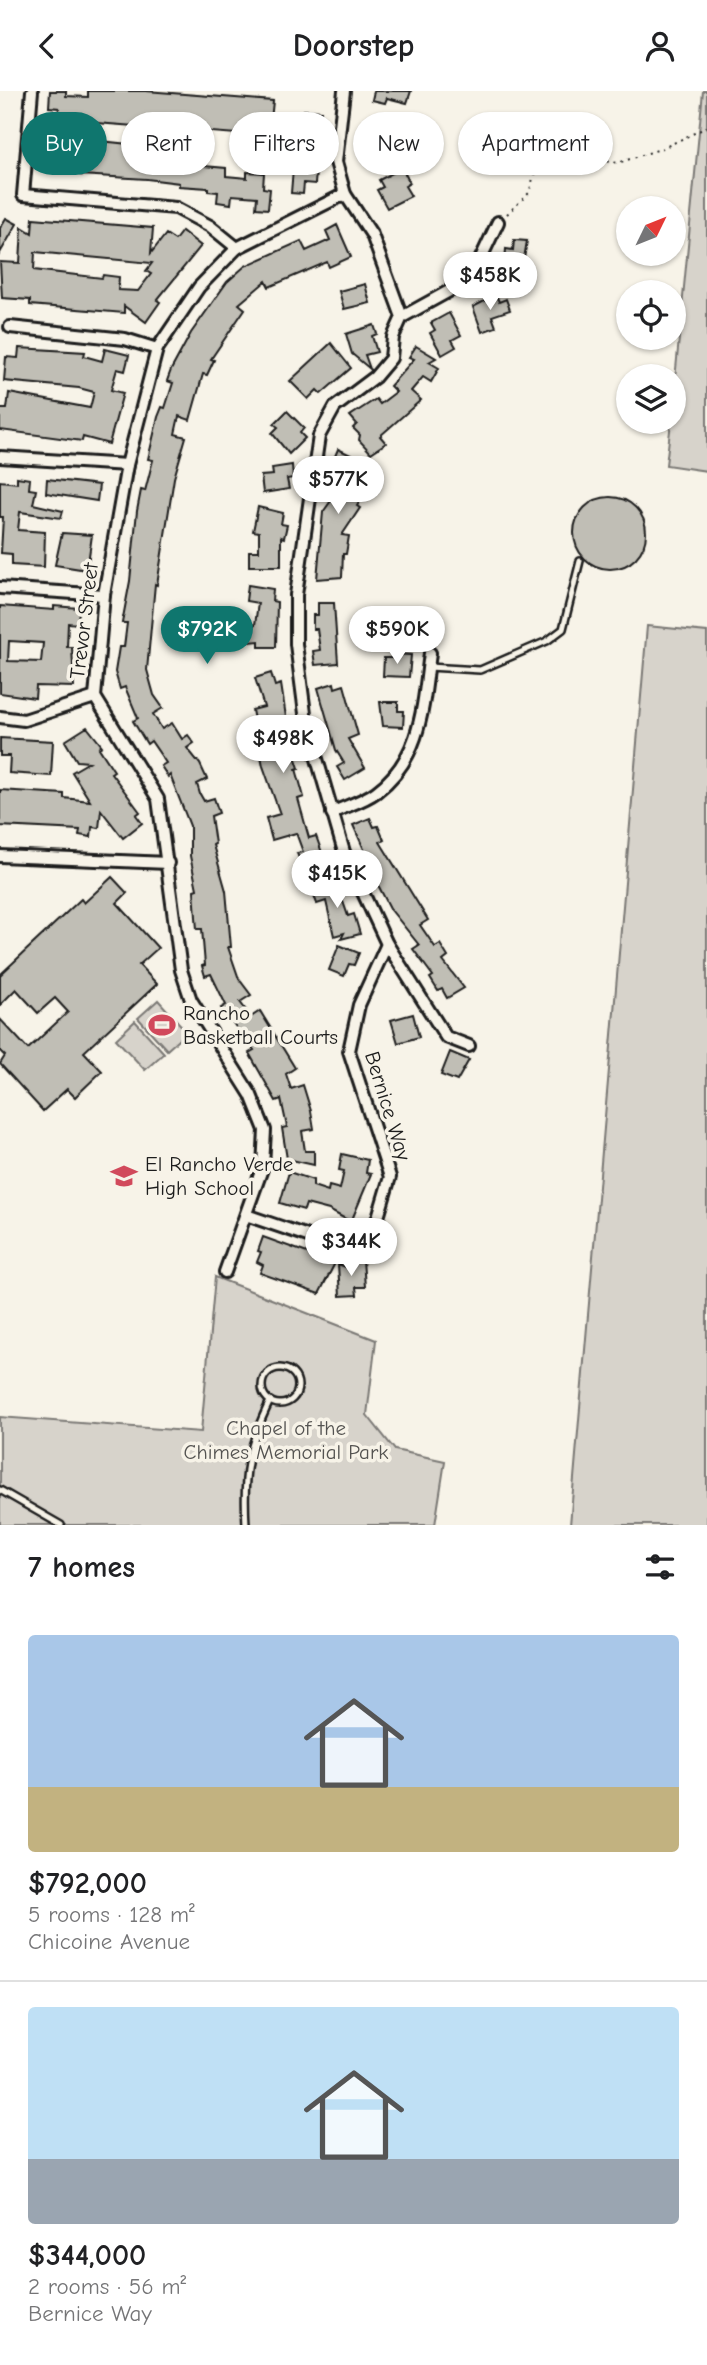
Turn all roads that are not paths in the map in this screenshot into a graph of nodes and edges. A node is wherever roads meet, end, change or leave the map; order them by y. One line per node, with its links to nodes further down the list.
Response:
1 (32, 91): 5 (street)
2 (344, 91): 3 (street)
3 (345, 194): 5 (street, Trevor Street); 6 (street)
4 (498, 222): 6 (street)
5 (237, 248): 8 (street, Trevor Street)
6 (402, 317): 18 (street)
7 (10, 327): 8 (street)
8 (157, 349): 10 (street, Trevor Street)
9 (0, 457): 10 (street)
10 (127, 465): 13 (street, Trevor Street)
11 (580, 561): 15 (lane)
12 (0, 588): 13 (street)
13 (103, 595): 16 (street, Trevor Street)
14 (430, 653): 15 (street)
15 (428, 667): 18 (street)
16 (95, 697): 17 (street); 20 (street, Trevor Street)
17 (0, 717)
18 (332, 813): 21 (street)
19 (0, 856): 20 (street)
20 (168, 863): 23 (street, Trevor Street)
21 (387, 944): 22 (street); 23 (street, Bernice Way)
22 (469, 1046)
23 (246, 1215): 24 (street, Trevor Street)
24 (225, 1272)
25 (270, 1401): 25 (lane); 28 (lane)
26 (0, 1490): 27 (lane)
27 (61, 1525)
28 (246, 1525)

